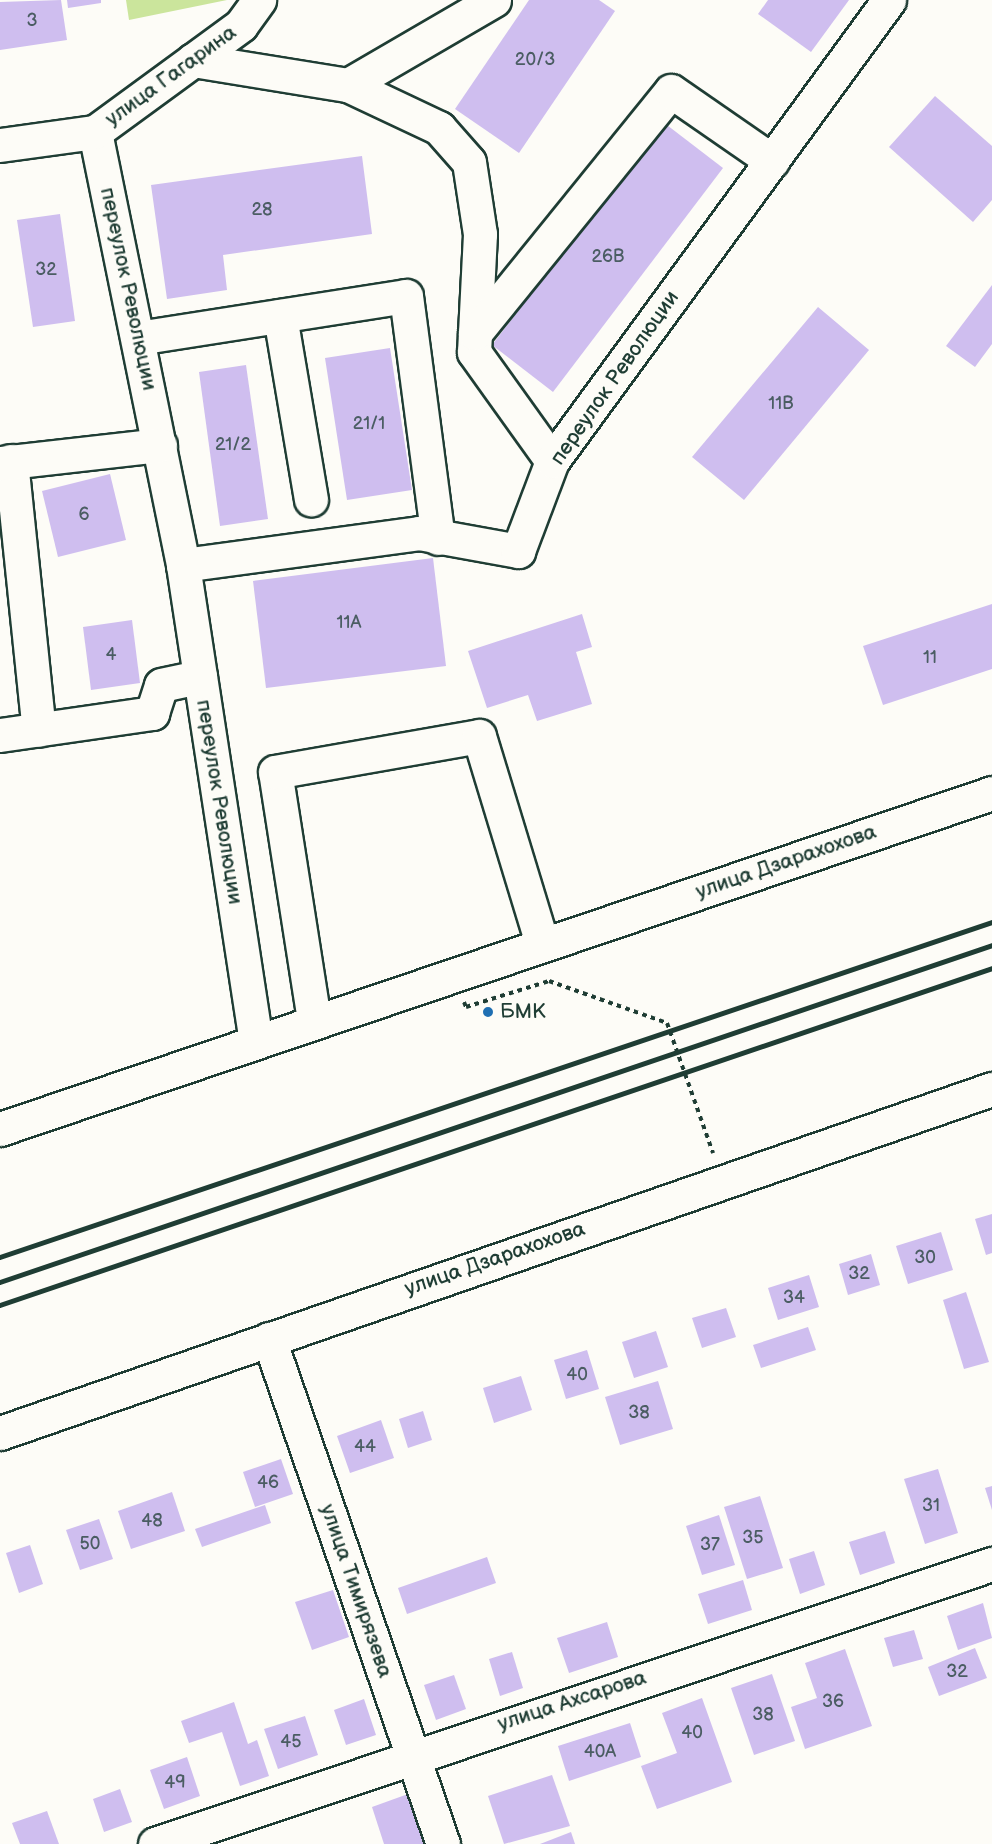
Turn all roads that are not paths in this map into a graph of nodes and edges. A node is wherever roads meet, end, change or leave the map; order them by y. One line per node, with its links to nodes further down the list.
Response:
1 (259, 0): 4 (street, улица Гагарина)
2 (494, 0): 5 (street)
3 (889, 0): 8 (street, переулок Революции)
4 (193, 60): 5 (street); 6 (street, улица Гагарина)
5 (348, 85): 10 (street)
6 (95, 132): 7 (street, улица Гагарина); 11 (street, переулок Революции)
7 (0, 145)
8 (772, 161): 10 (street); 13 (street, переулок Революции)
9 (280, 316): 11 (street); 15 (street); 16 (street)
10 (475, 333): 13 (street)
11 (138, 338): 12 (street, переулок Революции)
12 (160, 445): 14 (street); 17 (street, переулок Революции)
13 (552, 461): 16 (street, переулок Революции)
14 (5, 462): 19 (street)
15 (311, 499)
16 (438, 538): 17 (street, переулок Революции)
17 (183, 565): 18 (street, переулок Революции)
18 (200, 677): 19 (street); 24 (street, переулок Революции)
19 (39, 730): 20 (street)
20 (0, 735)
21 (992, 793): 22 (street, улица Дзарахохова)
22 (542, 944): 23 (street, улица Дзарахохова); 23 (street)
23 (314, 1020): 24 (street, улица Дзарахохова)
24 (256, 1040): 26 (street, улица Дзарахохова)
25 (992, 1089): 27 (street, улица Дзарахохова)
26 (0, 1129)
27 (269, 1339): 28 (street, улица Дзарахохова); 30 (street, улица Тимирязева)
28 (0, 1433)
29 (992, 1564): 30 (street, улица Ахсарова)
30 (412, 1754): 31 (street, улица Ахсарова); 32 (street, улица Тимирязева)
31 (155, 1844)
32 (442, 1844)

